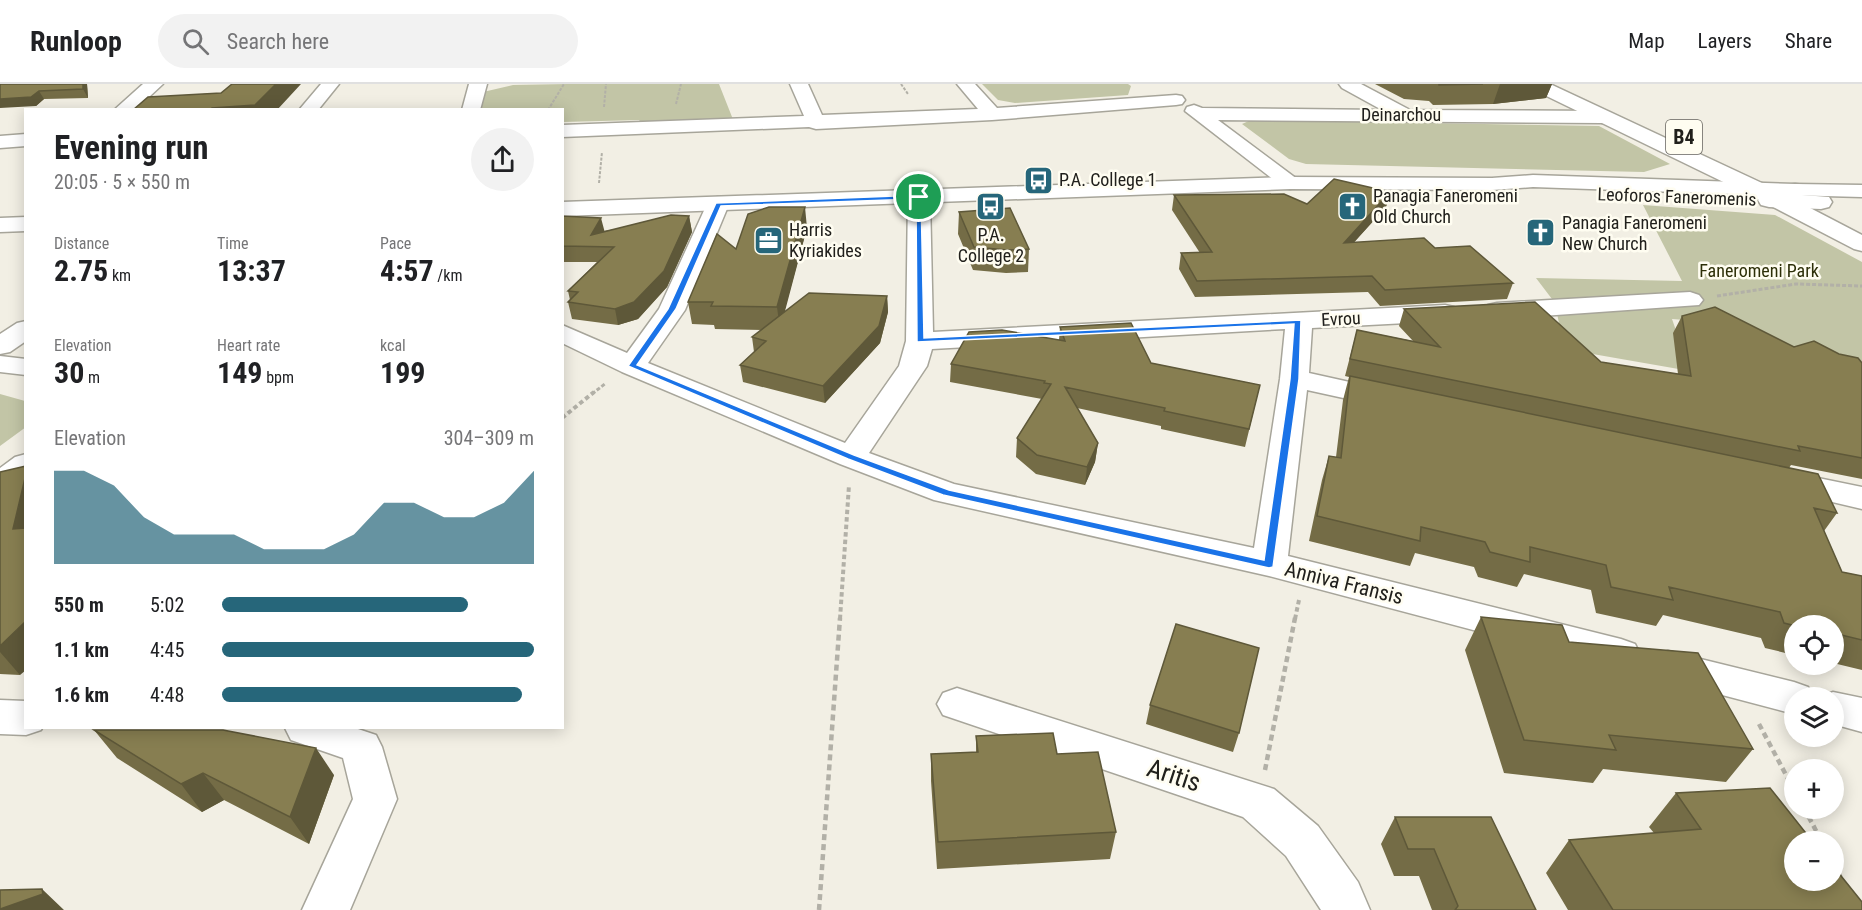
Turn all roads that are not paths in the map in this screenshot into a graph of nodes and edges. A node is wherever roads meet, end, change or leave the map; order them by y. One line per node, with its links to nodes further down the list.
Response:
1 (154, 84): 11 (street)
2 (330, 84): 12 (street)
3 (478, 84): 13 (street)
4 (799, 84): 18 (street)
5 (966, 84): 14 (street)
6 (1152, 84): 10 (street)
7 (1348, 84): 16 (street)
8 (1536, 84): 17 (street, B4)
9 (1572, 84): 26 (street, B4)
10 (1176, 100): 14 (street); 15 (street)
11 (125, 108)
12 (310, 108)
13 (472, 108)
14 (992, 114): 18 (street)
15 (1199, 114): 16 (street, Deinarchou); 22 (street)
16 (1406, 115): 17 (street, Deinarchou)
17 (1603, 117): 24 (street, B4)
18 (816, 123): 19 (street)
19 (564, 131)
20 (24, 140): 21 (street)
21 (0, 142)
22 (1290, 183): 23 (street, Leoforos Faneromenis); 27 (street, Leoforos Faneromenis)
23 (1492, 184): 24 (street, Leoforos Faneromenis); 26 (street, Leoforos Faneromenis)
24 (1756, 189): 26 (street, B4)
25 (1862, 191): 26 (street, Leoforos Faneromenis)
26 (1788, 195): 28 (street, Leoforos Faneromenis); 35 (street, B4)
27 (919, 197): 29 (street, Leoforos Faneromenis); 40 (street)
28 (1821, 202): 30 (street, Leoforos Faneromenis); 32 (street)
29 (718, 204): 31 (street, Leoforos Faneromenis); 43 (street)
30 (1862, 204)
31 (564, 209)
32 (1862, 222)
33 (24, 224): 34 (street)
34 (0, 225)
35 (1862, 244)
36 (1690, 300): 37 (street, Evrou)
37 (1299, 321): 40 (street, Evrou); 45 (street)
38 (24, 331): 41 (street)
39 (564, 334): 43 (street, Anniva Fransis)
40 (920, 340): 47 (street)
41 (0, 346)
42 (0, 364): 44 (street)
43 (632, 366): 47 (street, Anniva Fransis)
44 (24, 367)
45 (1294, 379): 46 (street); 52 (street)
46 (1422, 406)
47 (851, 457): 52 (street, Anniva Fransis)
48 (24, 465): 50 (street)
49 (1758, 476): 51 (street)
50 (0, 483)
51 (1862, 498)
52 (1269, 564): 53 (street, Anniva Fransis)
53 (1784, 695)
54 (957, 704): 61 (street, Aritis)
55 (1844, 711): 56 (street)
56 (1862, 715)
57 (0, 717): 58 (street)
58 (24, 718)
59 (309, 729): 60 (street)
60 (326, 910)
61 (1346, 910)

